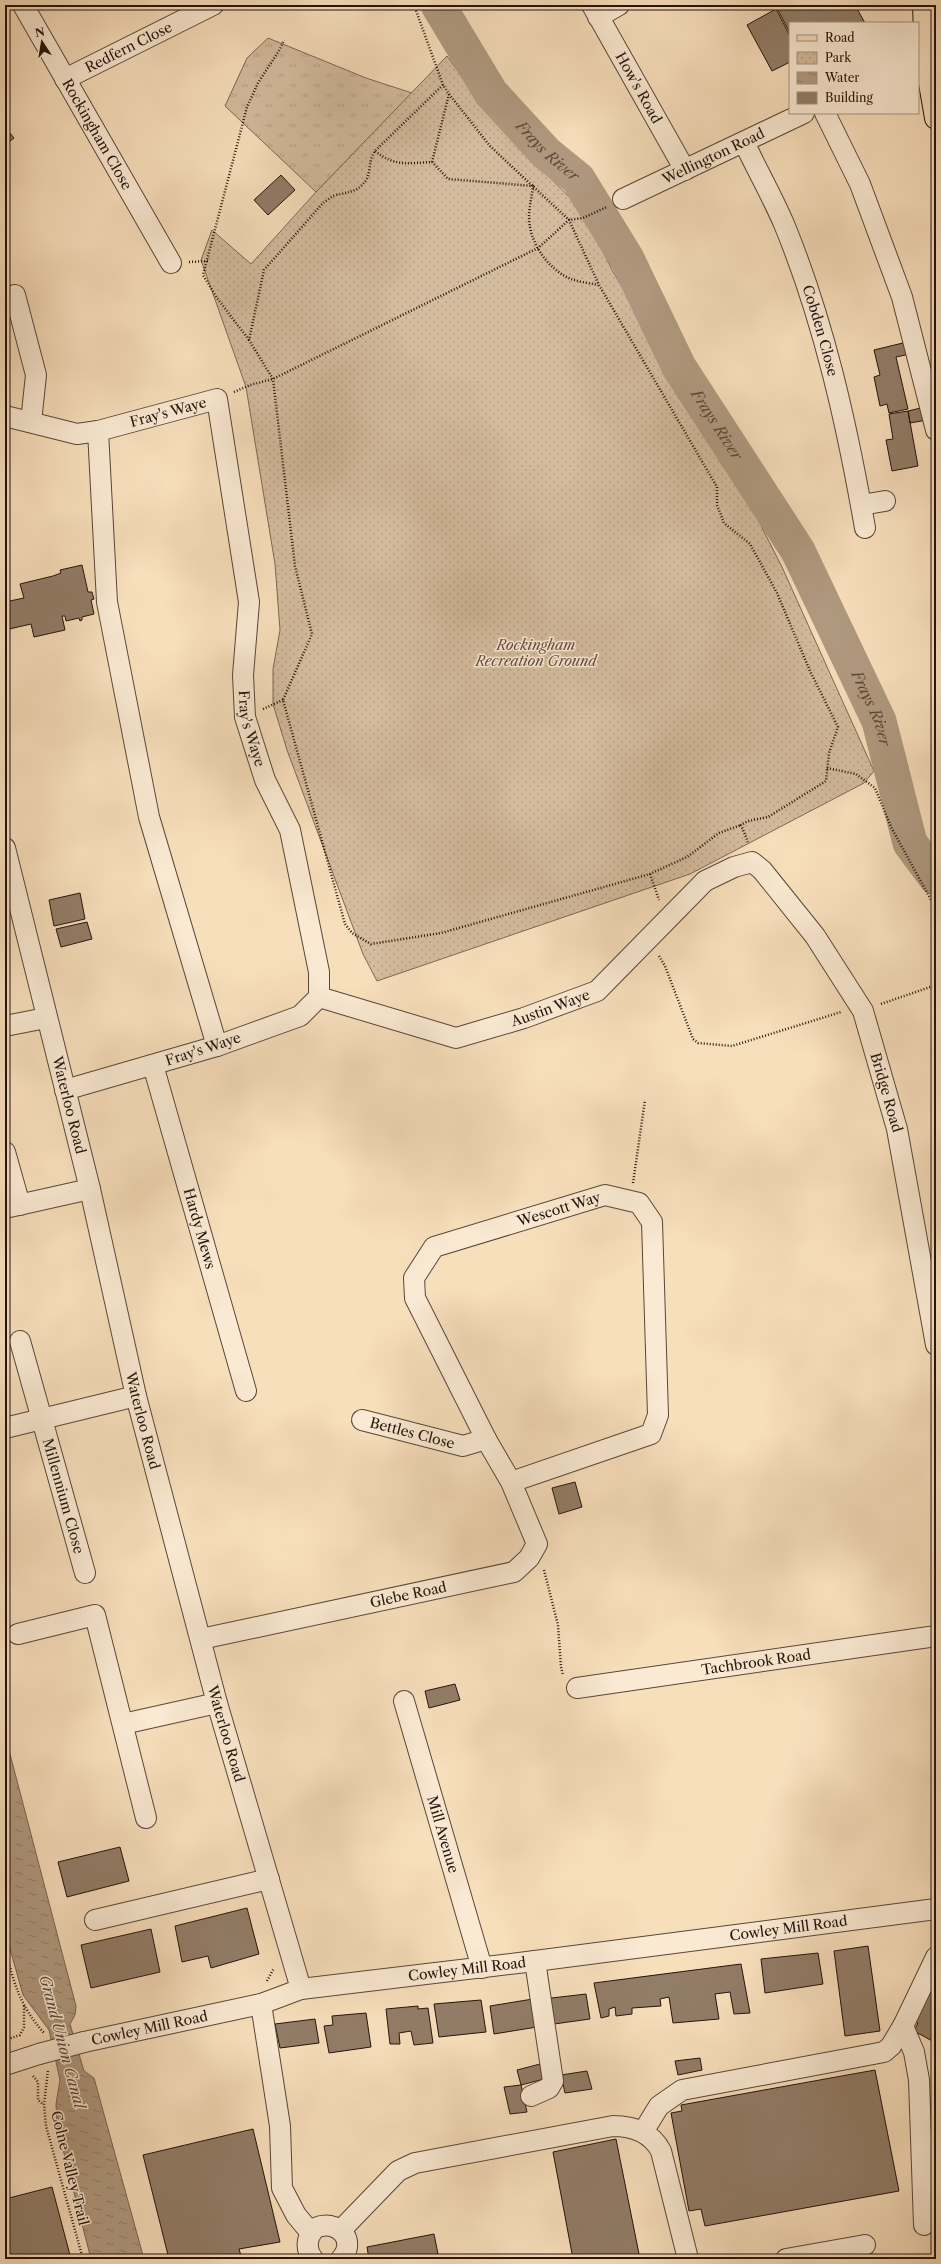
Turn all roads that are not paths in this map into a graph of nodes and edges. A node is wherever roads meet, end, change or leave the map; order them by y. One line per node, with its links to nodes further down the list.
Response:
1 (23, 5): 7 (street, Rockingham Close)
2 (213, 5): 7 (street, Redfern Close)
3 (619, 5): 5 (street)
4 (924, 5): 6 (main road)
5 (595, 11): 13 (street, How's Road)
6 (922, 61): 8 (main road)
7 (65, 79): 15 (street, Rockingham Close)
8 (933, 87): 11 (main road)
9 (802, 114): 12 (street, Wellington Road)
10 (825, 114): 19 (street)
11 (936, 118)
12 (744, 142): 13 (street, Wellington Road); 22 (street, Cobden Close)
13 (685, 170): 14 (street, Wellington Road)
14 (618, 201)
15 (171, 263)
16 (15, 295): 18 (street)
17 (5, 416): 18 (street, Fray's Waye)
18 (31, 422): 20 (street, Fray's Waye)
19 (936, 430)
20 (98, 431): 26 (street, Fray's Waye); 29 (street)
21 (885, 501): 22 (street)
22 (861, 505): 23 (street, Cobden Close)
23 (865, 528)
24 (5, 848): 27 (street, Waterloo Road)
25 (762, 870): 26 (street, Austin Waye); 36 (street, Bridge Road)
26 (319, 997): 29 (street, Fray's Waye)
27 (46, 1018): 28 (street); 31 (street, Waterloo Road)
28 (5, 1026)
29 (217, 1046): 30 (street, Fray's Waye)
30 (153, 1065): 31 (street, Fray's Waye); 37 (street, Hardy Mews)
31 (65, 1090): 33 (street, Waterloo Road)
32 (5, 1152): 34 (street)
33 (90, 1189): 34 (street); 38 (street, Waterloo Road)
34 (12, 1206)
35 (20, 1341): 39 (street, Millennium Close)
36 (936, 1346)
37 (246, 1391)
38 (136, 1396): 39 (street, Millennium Close); 47 (street, Waterloo Road)
39 (42, 1420): 41 (street, Millennium Close); 44 (street, Millennium Close)
40 (362, 1420): 42 (street, Bettles Close)
41 (5, 1428)
42 (486, 1439): 43 (street, Wescott Way); 43 (street, Wescott Way)
43 (511, 1482): 47 (street, Glebe Road)
44 (85, 1573)
45 (18, 1634): 51 (street)
46 (936, 1636): 48 (street, Tachbrook Road)
47 (201, 1639): 50 (street, Waterloo Road)
48 (577, 1688)
49 (404, 1701): 58 (street, Mill Avenue)
50 (217, 1702): 51 (street); 53 (street, Waterloo Road)
51 (122, 1724): 52 (street)
52 (146, 1818)
53 (269, 1879): 55 (street); 59 (street, Waterloo Road)
54 (936, 1910): 57 (street, Cowley Mill Road)
55 (95, 1920)
56 (936, 1957): 61 (street)
57 (535, 1961): 58 (street, Cowley Mill Road); 63 (street)
58 (482, 1968): 59 (street, Cowley Mill Road)
59 (301, 1989): 60 (street, Cowley Mill Road)
60 (261, 2004): 62 (street, Cowley Mill Road, bridge); 67 (street)
61 (903, 2026): 64 (street); 65 (street)
62 (5, 2065)
63 (531, 2096)
64 (643, 2132): 66 (street); 71 (street)
65 (924, 2225)
66 (341, 2230): 67 (street); 70 (street)
67 (311, 2233): 69 (street)
68 (865, 2245): 72 (street)
69 (306, 2257)
70 (341, 2259)
71 (688, 2259)
72 (786, 2259)

